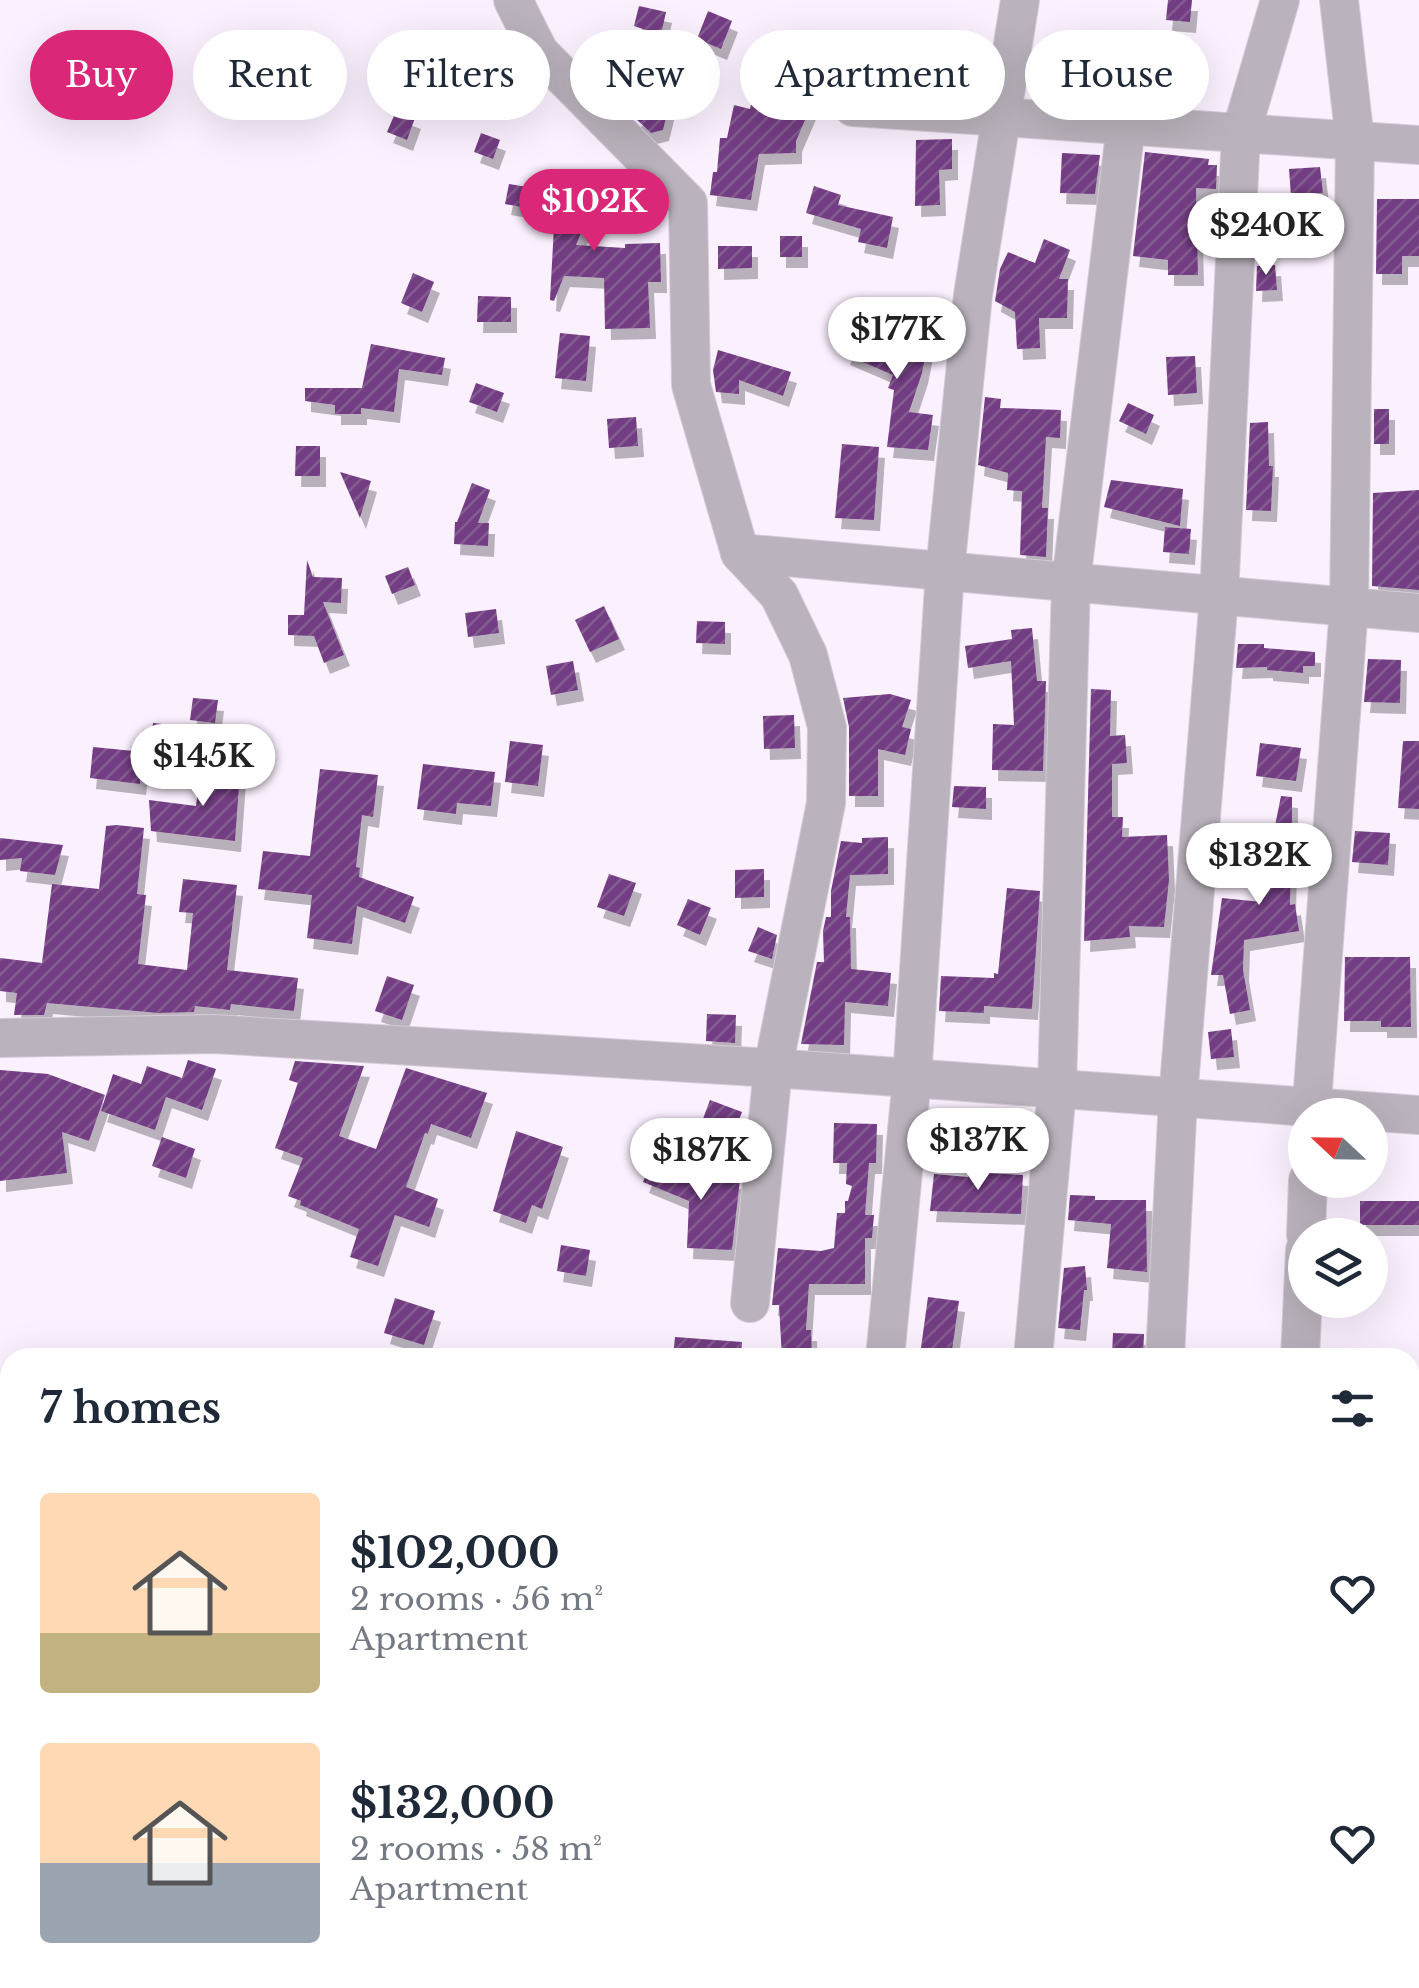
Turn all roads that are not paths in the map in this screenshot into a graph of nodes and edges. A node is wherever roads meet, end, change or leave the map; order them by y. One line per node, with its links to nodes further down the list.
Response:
1 (513, 0): 12 (street)
2 (1020, 0): 5 (street)
3 (1280, 0): 9 (street)
4 (1339, 0): 10 (street)
5 (1005, 97)
6 (1005, 116): 8 (street)
7 (1001, 120): 13 (street)
8 (1126, 125): 9 (street); 14 (street)
9 (1241, 133): 10 (street); 15 (street)
10 (1355, 141): 11 (street); 16 (street)
11 (1419, 145)
12 (740, 553): 13 (street); 19 (street)
13 (945, 571): 14 (street); 20 (street)
14 (1071, 582): 15 (street); 21 (street)
15 (1219, 596): 16 (street); 22 (street)
16 (1349, 607): 17 (street); 23 (street)
17 (1419, 613)
18 (0, 1038): 19 (street)
19 (773, 1068): 20 (street); 27 (street)
20 (912, 1078): 21 (street); 29 (street)
21 (1058, 1089): 22 (street); 30 (street)
22 (1178, 1098): 24 (street); 31 (street)
23 (1313, 1098)
24 (1288, 1109)
25 (1388, 1114): 26 (street)
26 (1419, 1115)
27 (750, 1304)
28 (1302, 1318): 32 (street)
29 (886, 1348)
30 (1035, 1348)
31 (1165, 1348)
32 (1300, 1348)

